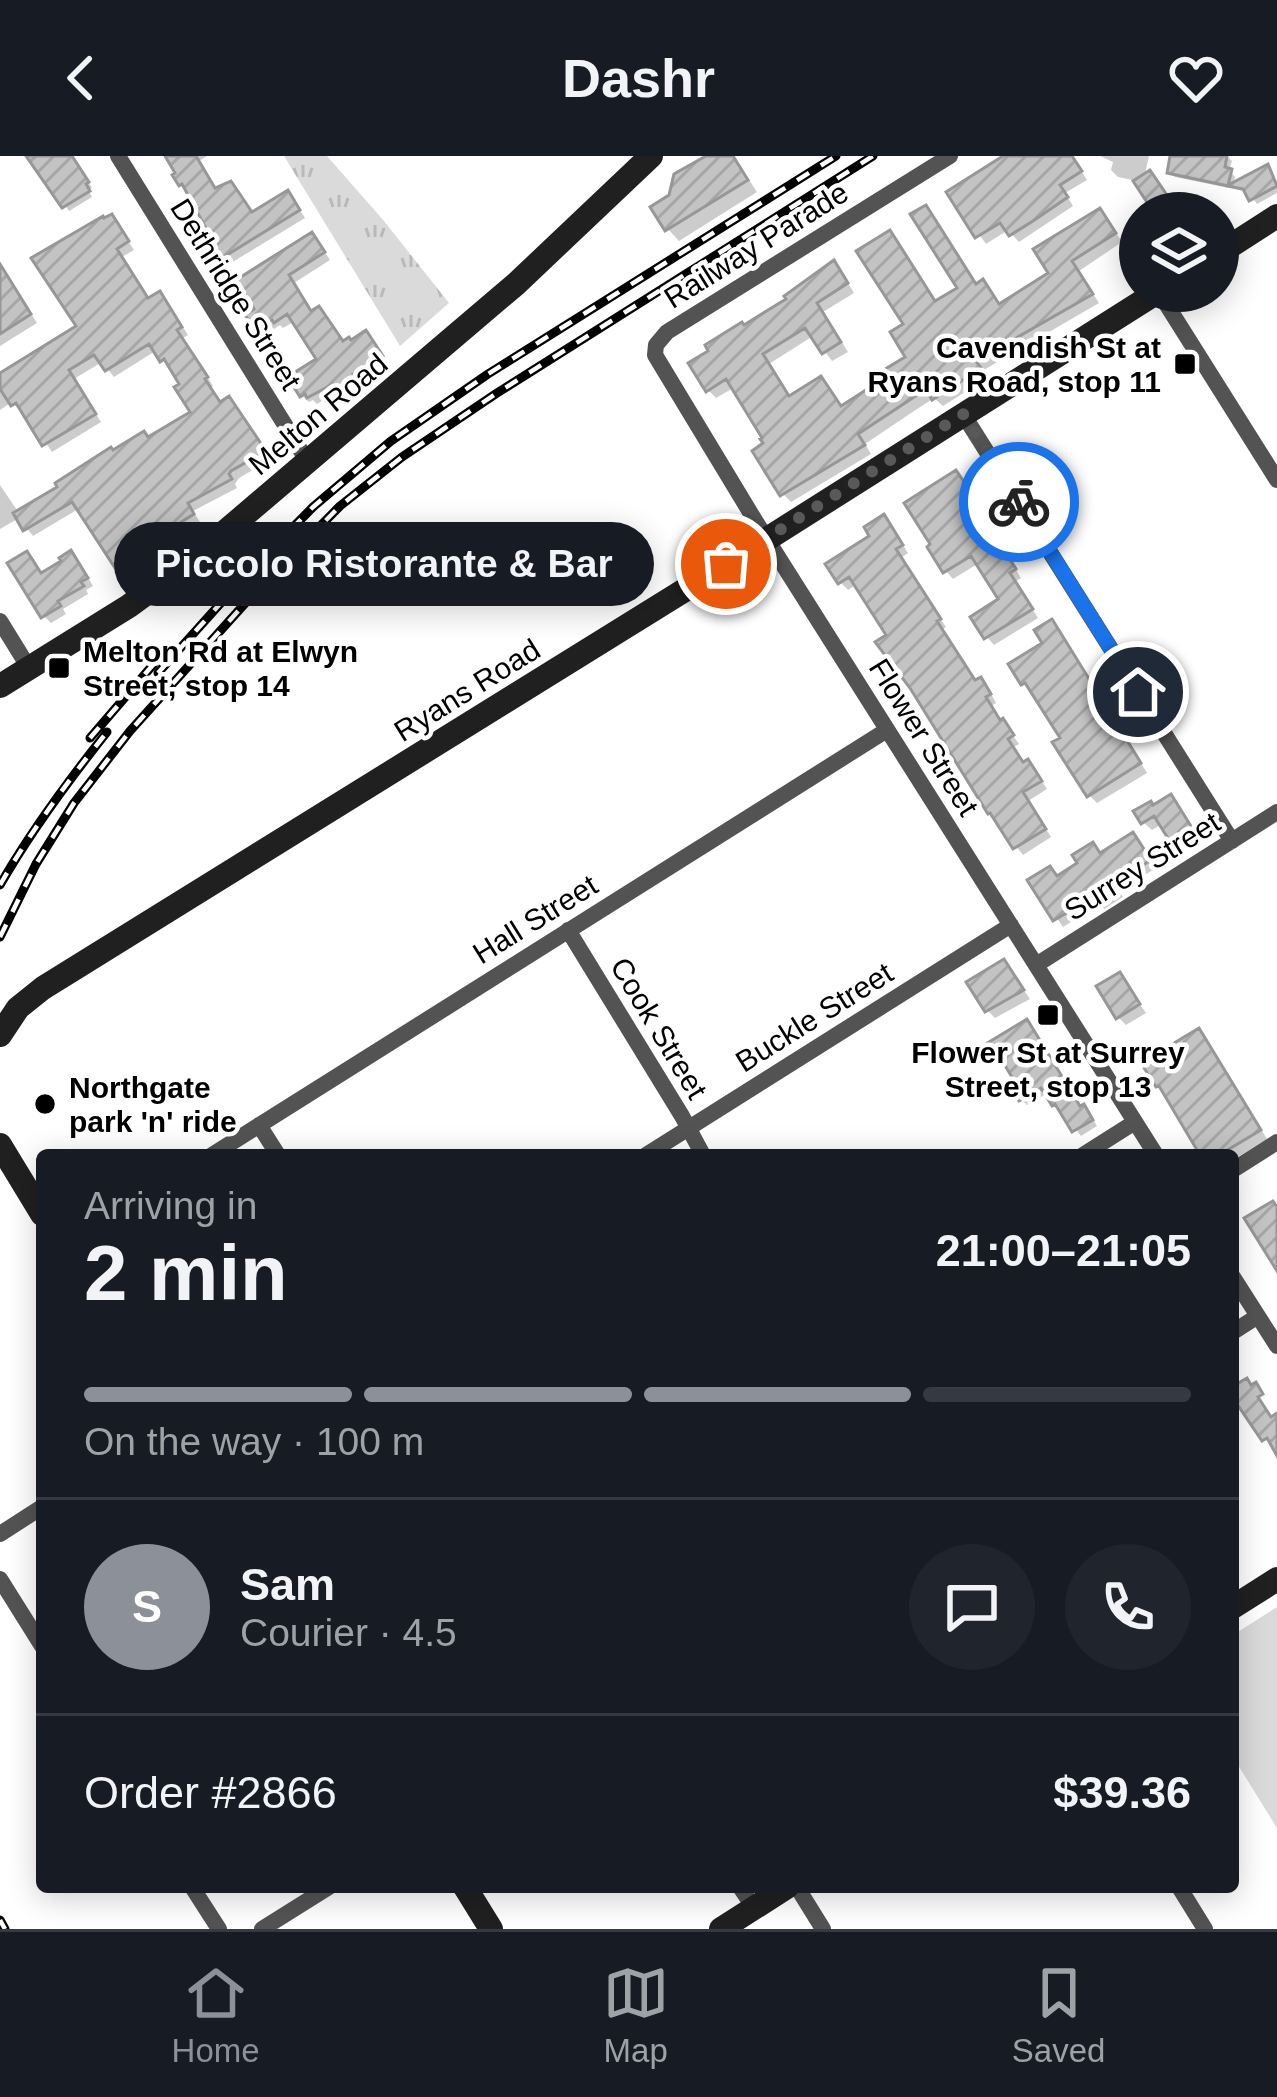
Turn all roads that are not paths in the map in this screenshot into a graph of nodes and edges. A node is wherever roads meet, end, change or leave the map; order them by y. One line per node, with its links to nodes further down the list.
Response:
1 (118, 156): 10 (street, Dethridge Street)
2 (651, 156): 10 (street, Melton Road)
3 (950, 156): 8 (street, Railway Parade)
4 (1277, 216): 5 (street)
5 (1239, 240)
6 (1126, 312): 9 (street, Ryans Road)
7 (1172, 312): 11 (street)
8 (656, 345): 12 (street, Flower Street)
9 (963, 414): 12 (street, Ryans Road); 18 (street)
10 (308, 462): 14 (street, Melton Road)
11 (1277, 480)
12 (767, 538): 16 (street, Flower Street); 22 (street, Ryans Road)
13 (0, 621): 14 (street)
14 (29, 668): 15 (street, Melton Road)
15 (0, 686)
16 (887, 730): 19 (street, Flower Street); 20 (street, Hall Street)
17 (1277, 812): 18 (street, Surrey Street)
18 (1232, 841): 21 (street, Surrey Street)
19 (1011, 925): 21 (street, Flower Street); 25 (street, Buckle Street)
20 (568, 930): 24 (street, Hall Street); 25 (street, Cook Street)
21 (1036, 965): 23 (street, Flower Street)
22 (0, 1035)
23 (1136, 1122): 32 (street); 33 (street, Flower Street)
24 (259, 1125): 28 (street, Hall Street); 29 (street)
25 (688, 1128): 30 (street, Buckle Street); 31 (street, Cook Street)
26 (1277, 1142): 34 (street)
27 (0, 1145): 35 (street)
28 (221, 1149)
29 (274, 1149)
30 (655, 1149)
31 (700, 1149)
32 (1093, 1149)
33 (1152, 1149)
34 (1239, 1166)
35 (36, 1204)
36 (1239, 1286): 37 (street)
37 (1258, 1316): 38 (street); 39 (street)
38 (1239, 1328)
39 (1277, 1346)
40 (36, 1511): 41 (street)
41 (0, 1534)
42 (0, 1579): 45 (street)
43 (1277, 1580): 44 (street)
44 (1239, 1603)
45 (36, 1636)
46 (196, 1893): 52 (street)
47 (319, 1893): 53 (street)
48 (469, 1893): 54 (street)
49 (800, 1893): 56 (street)
50 (1183, 1893): 57 (street)
51 (747, 1898): 55 (street)
52 (219, 1929)
53 (262, 1929)
54 (491, 1929)
55 (721, 1929)
56 (824, 1929)
57 (1205, 1929)

